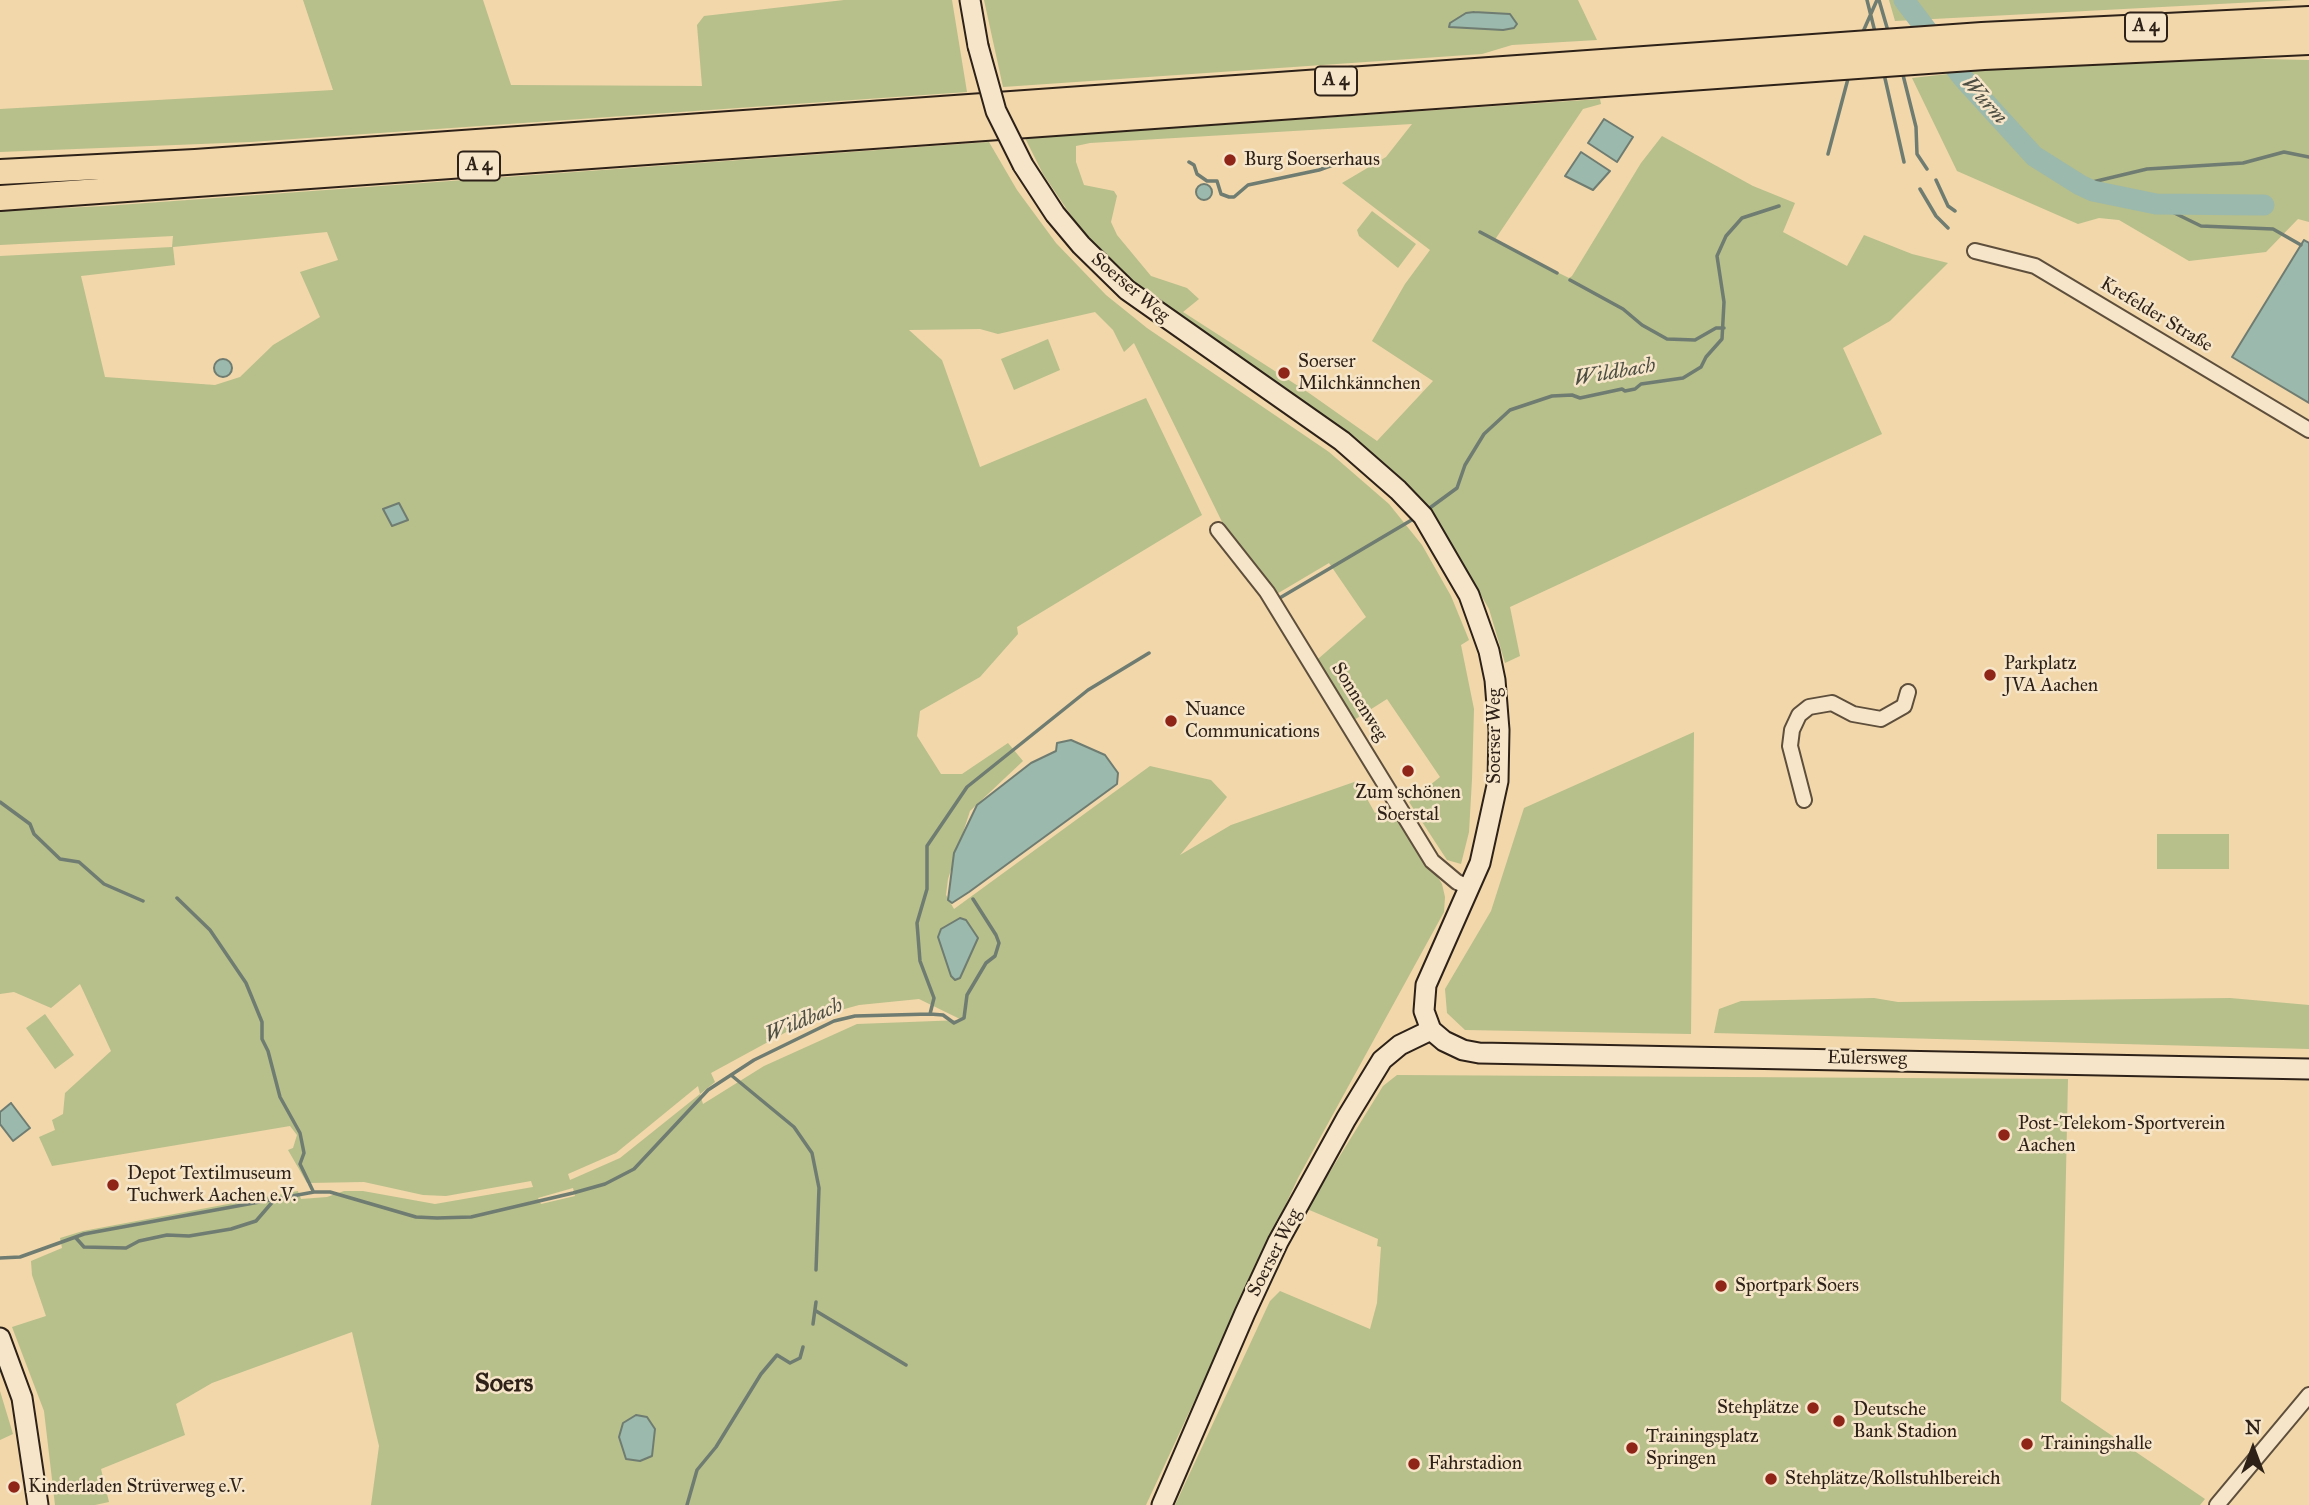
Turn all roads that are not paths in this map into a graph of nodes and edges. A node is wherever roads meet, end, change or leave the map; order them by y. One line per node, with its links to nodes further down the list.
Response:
1 (970, 0): 13 (main road, Soerser Weg, bridge)
2 (2309, 19): 4 (highway, A 4)
3 (2309, 42): 4 (highway, A 4)
4 (1983, 46): 5 (highway, A 4)
5 (1602, 73): 6 (highway, A 4); 7 (highway, A 4)
6 (0, 172)
7 (0, 198)
8 (1975, 251): 9 (street, Krefelder Straße)
9 (2309, 430)
10 (1217, 530): 13 (street, Sonnenweg)
11 (1908, 692): 12 (street)
12 (1804, 800)
13 (1471, 888): 14 (main road, Soerser Weg)
14 (1431, 1030): 15 (main road, Eulersweg); 19 (main road, Soerser Weg)
15 (2309, 1069)
16 (0, 1338): 18 (main road)
17 (2309, 1395): 20 (street)
18 (38, 1505)
19 (1162, 1505)
20 (2217, 1505)

